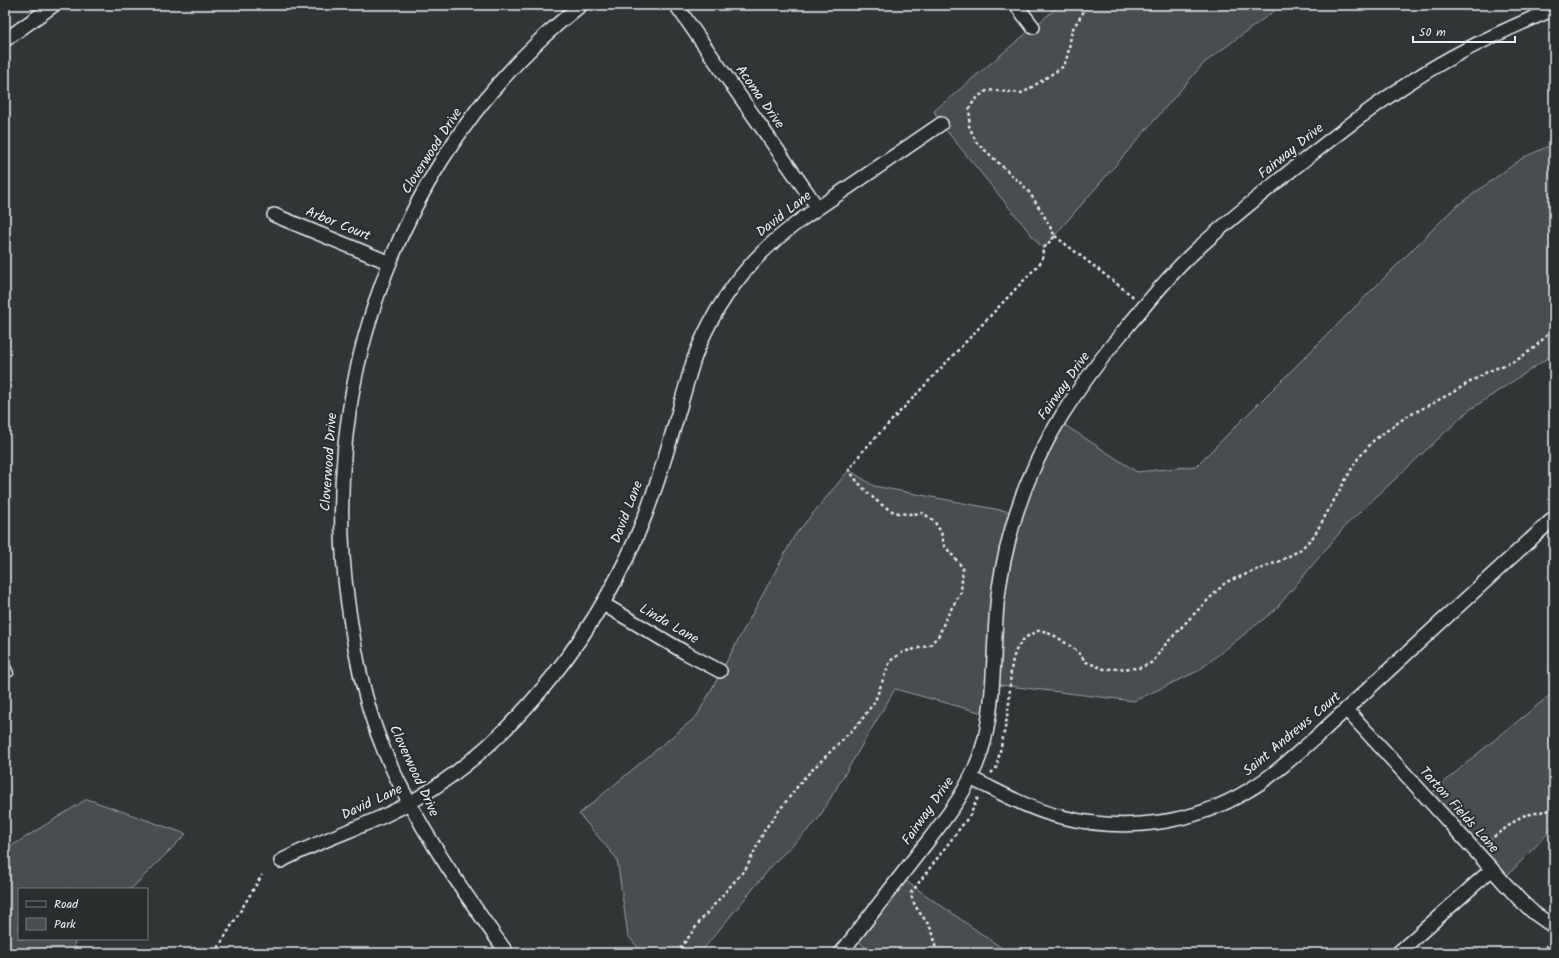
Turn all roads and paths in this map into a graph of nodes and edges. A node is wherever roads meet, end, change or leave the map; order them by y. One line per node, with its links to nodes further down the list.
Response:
1 (54, 5): 8 (street)
2 (581, 5): 13 (street, Cloverwood Drive)
3 (676, 5): 10 (street, Acoma Drive)
4 (1016, 5): 7 (street)
5 (1088, 5): 12 (path)
6 (1554, 9): 14 (street, Fairway Drive)
7 (1033, 27)
8 (5, 40)
9 (941, 124): 10 (street, David Lane)
10 (818, 208): 17 (street, David Lane)
11 (274, 215): 13 (street, Arbor Court)
12 (1055, 236): 14 (path); 35 (path)
13 (390, 263): 25 (street, Cloverwood Drive)
14 (1145, 306): 23 (street, Fairway Drive)
15 (1554, 328): 22 (path)
16 (1554, 518): 21 (street, Saint Andrews Court)
17 (603, 604): 19 (street, Linda Lane); 25 (street, David Lane)
18 (5, 663): 20 (lane)
19 (720, 671)
20 (10, 673)
21 (1346, 709): 23 (street, Saint Andrews Court); 27 (street, Tarton Fields Lane)
22 (991, 773)
23 (970, 778): 36 (street, Fairway Drive)
24 (979, 796): 37 (path)
25 (409, 803): 28 (street, David Lane); 34 (street, Cloverwood Drive)
26 (1554, 809): 27 (path)
27 (1475, 852): 29 (street, Tarton Fields Lane)
28 (282, 861)
29 (1491, 870): 31 (street, Tarton Fields Lane); 38 (street)
30 (262, 875): 33 (path)
31 (1554, 927)
32 (1554, 933): 39 (path)
33 (214, 953)
34 (507, 953)
35 (677, 953)
36 (841, 953)
37 (936, 953)
38 (1398, 953)
39 (1542, 953)

